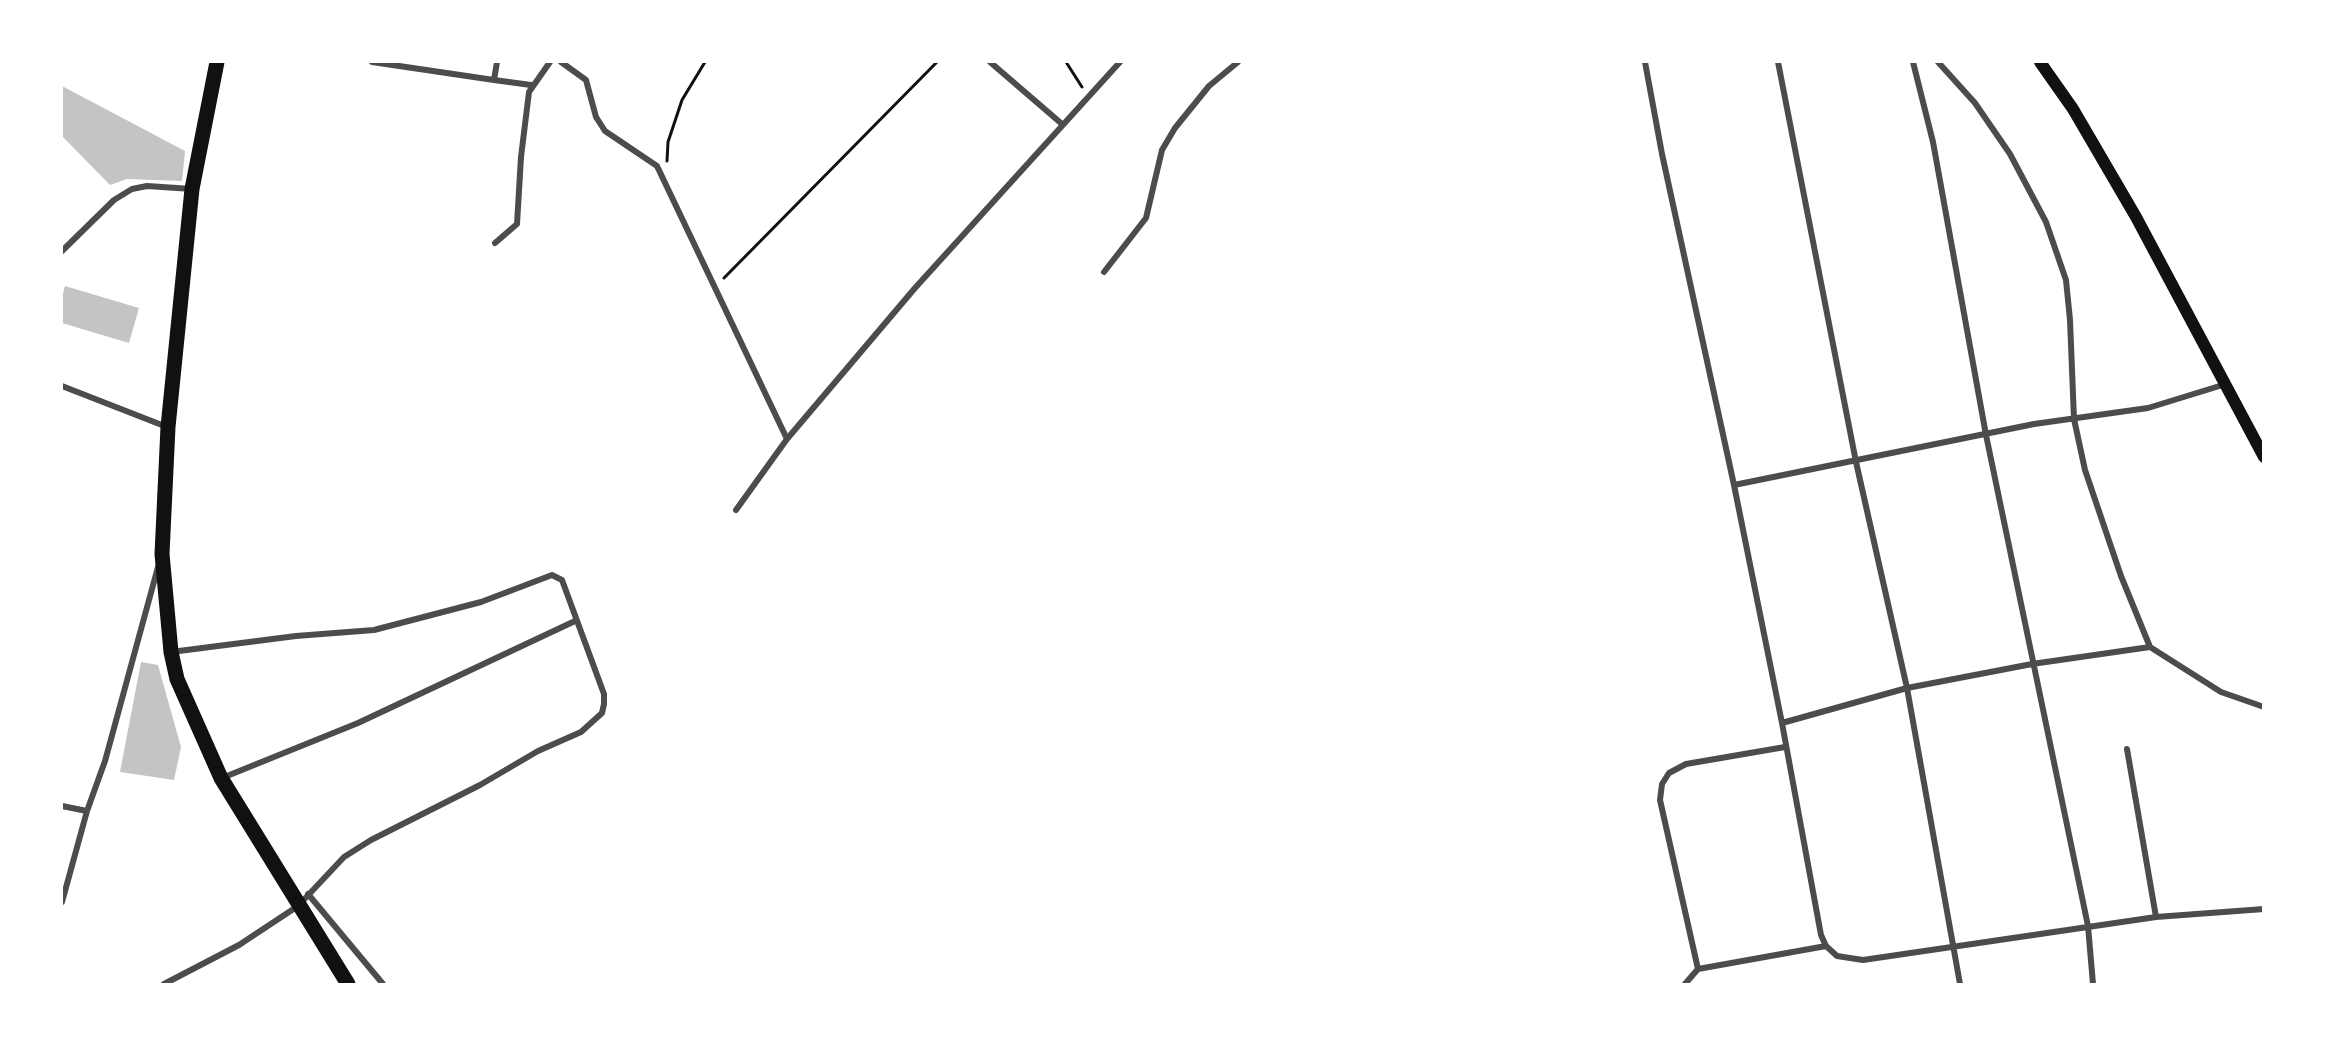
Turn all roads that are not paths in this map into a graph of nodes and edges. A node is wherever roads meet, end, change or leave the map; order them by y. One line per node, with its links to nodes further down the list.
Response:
1 (216, 62): 17 (main road)
2 (372, 62): 14 (street)
3 (497, 62): 14 (street)
4 (550, 62): 15 (street)
5 (561, 62): 26 (street)
6 (990, 62): 16 (street)
7 (1120, 62): 16 (street)
8 (1238, 62): 20 (street)
9 (1645, 62): 29 (street)
10 (1778, 62): 28 (street)
11 (1913, 62): 25 (street)
12 (1938, 62): 23 (street)
13 (2040, 62): 21 (main road)
14 (494, 80): 15 (street)
15 (531, 85): 18 (street)
16 (1062, 124): 26 (street)
17 (192, 189): 19 (street); 24 (main road)
18 (495, 243)
19 (62, 251)
20 (1104, 272)
21 (2226, 384): 23 (street); 27 (main road)
22 (62, 386): 24 (street)
23 (2074, 419): 25 (street); 33 (street)
24 (168, 427): 31 (main road)
25 (1986, 435): 28 (street); 35 (street)
26 (787, 439): 30 (street)
27 (2264, 457)
28 (1856, 462): 29 (street); 36 (street)
29 (1734, 485): 38 (street)
30 (736, 510)
31 (162, 554): 34 (main road); 43 (street)
32 (575, 621): 34 (street); 41 (street); 44 (street)
33 (2150, 647): 35 (street); 37 (street)
34 (171, 652): 41 (main road)
35 (2032, 664): 36 (street); 48 (street)
36 (1907, 688): 38 (street); 50 (street)
37 (2264, 707)
38 (1782, 723): 39 (street)
39 (1785, 747): 49 (street); 51 (street)
40 (2127, 749): 47 (street)
41 (221, 778): 44 (main road)
42 (62, 806): 43 (street)
43 (87, 811): 45 (street)
44 (303, 900): 52 (street); 53 (main road); 54 (street)
45 (62, 902)
46 (2264, 909): 47 (street)
47 (2156, 917): 48 (street)
48 (2088, 926): 50 (street); 57 (street)
49 (1826, 946): 50 (street); 51 (street)
50 (1952, 946): 56 (street)
51 (1698, 969): 55 (street)
52 (164, 984)
53 (348, 984)
54 (383, 984)
55 (1686, 984)
56 (1959, 984)
57 (2093, 984)

